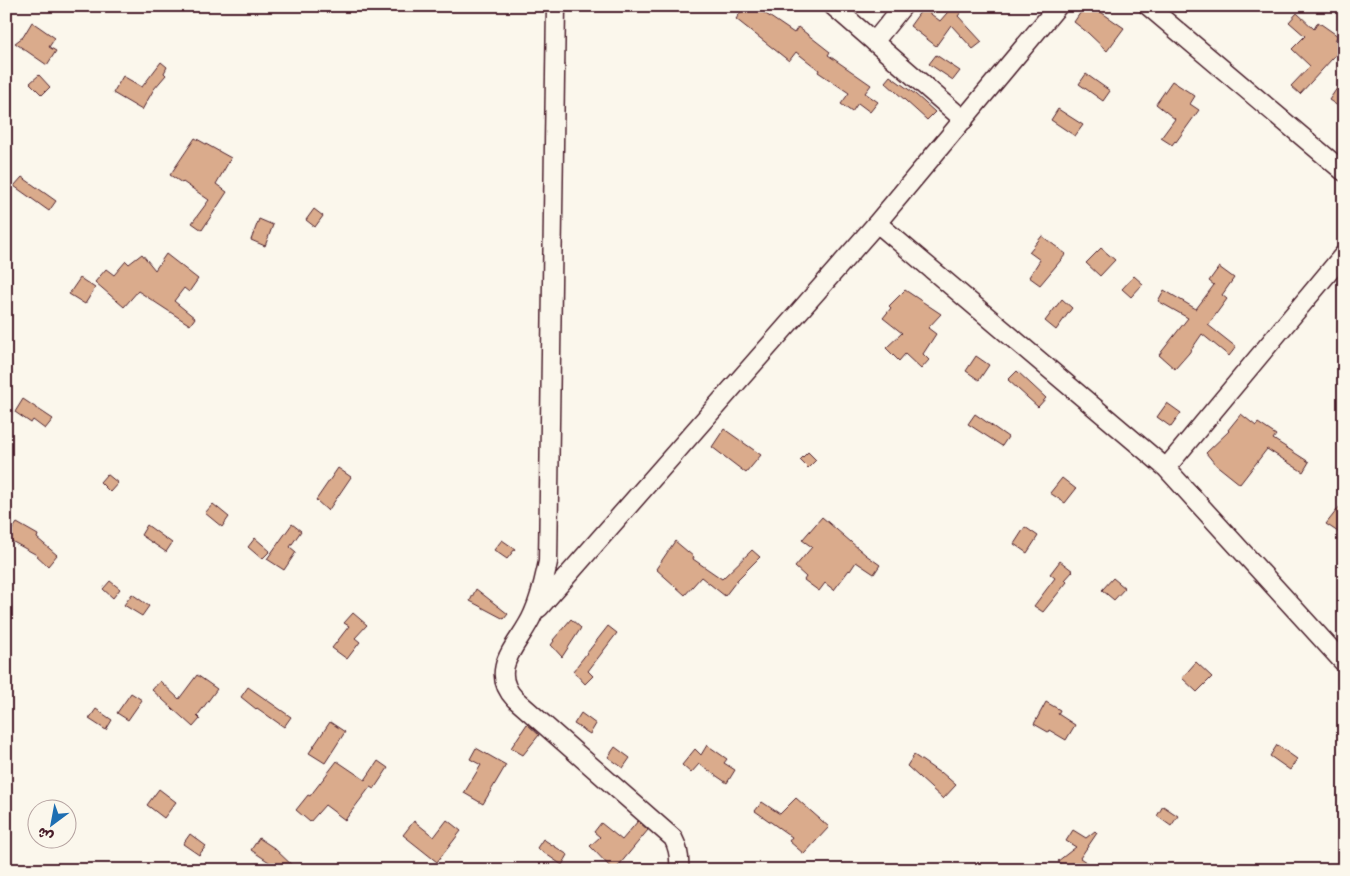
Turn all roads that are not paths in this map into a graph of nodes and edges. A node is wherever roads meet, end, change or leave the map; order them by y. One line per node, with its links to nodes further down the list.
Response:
1 (556, 6): 12 (street)
2 (833, 6): 6 (street)
3 (902, 6): 6 (street)
4 (1058, 6): 7 (street)
5 (1148, 6): 8 (street)
6 (874, 42): 7 (street)
7 (964, 120): 9 (street)
8 (1344, 172)
9 (877, 223): 11 (street); 12 (street)
10 (1344, 254): 11 (street)
11 (1166, 468): 13 (street)
12 (533, 614): 14 (street)
13 (1343, 662)
14 (679, 870)

